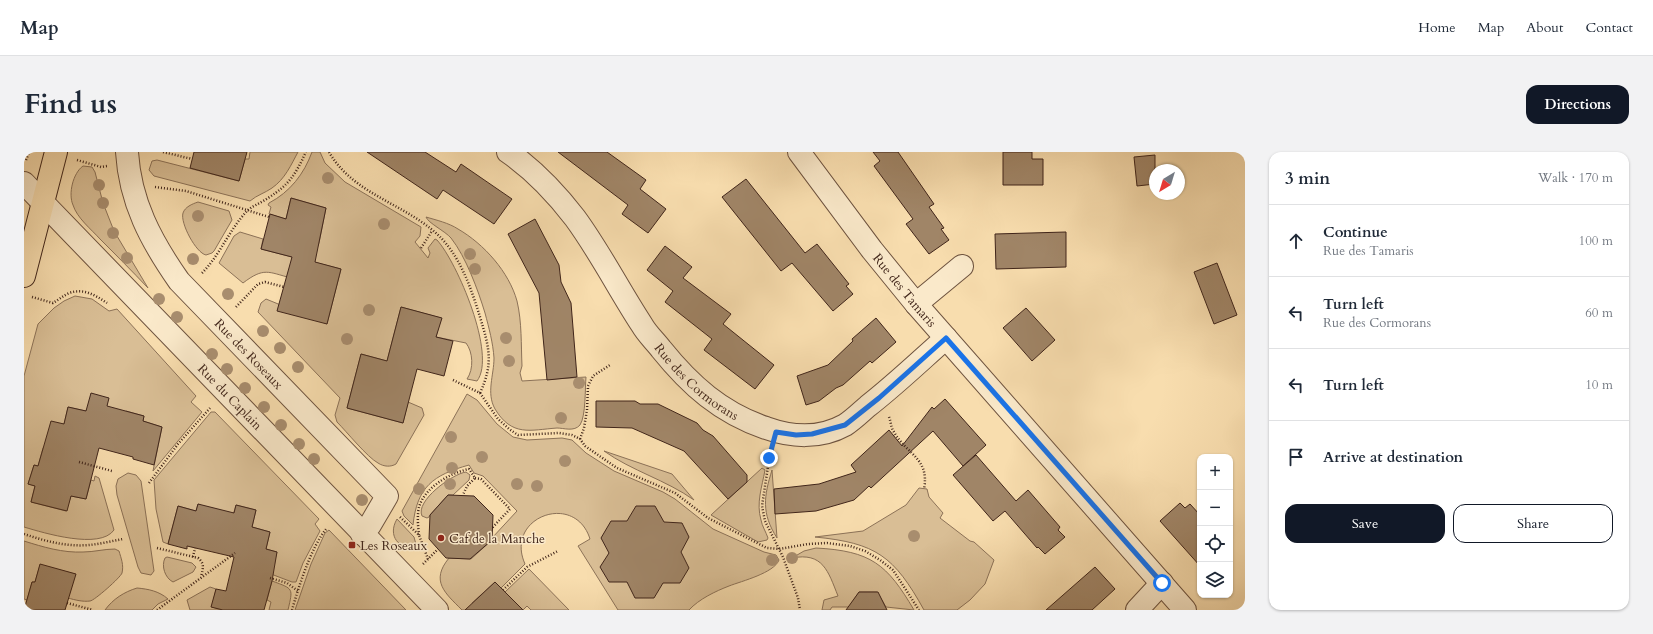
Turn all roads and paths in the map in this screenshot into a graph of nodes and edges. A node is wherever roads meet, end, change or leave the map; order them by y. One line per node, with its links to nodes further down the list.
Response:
1 (29, 152): 9 (path)
2 (56, 152): 10 (path); 12 (main road)
3 (163, 152): 8 (path)
4 (306, 152): 13 (path)
5 (329, 152): 15 (path)
6 (508, 152): 31 (street, Rue des Cormorans)
7 (808, 155): 23 (street, Rue des Tamaris)
8 (192, 159)
9 (24, 162)
10 (128, 167): 13 (path); 20 (street, Rue des Roseaux)
11 (24, 183): 12 (street, Rue du Caplain)
12 (42, 203): 18 (main road); 29 (street, Rue du Caplain)
13 (248, 210): 14 (path); 20 (path)
14 (269, 217)
15 (432, 231): 16 (path); 28 (path)
16 (420, 248)
17 (962, 266): 23 (street)
18 (24, 276)
19 (284, 286): 24 (path)
20 (187, 288): 24 (street, Rue des Roseaux)
21 (42, 300): 22 (path)
22 (111, 303)
23 (916, 304): 25 (street, Rue des Tamaris)
24 (220, 323): 39 (street, Rue des Roseaux)
25 (946, 338): 30 (street, Rue des Cormorans); 55 (street, Rue des Tamaris)
26 (610, 365): 32 (path)
27 (453, 380): 28 (path)
28 (480, 393): 32 (path)
29 (228, 395): 36 (path); 40 (street, Rue du Caplain)
30 (879, 398): 31 (street, Rue des Cormorans); 37 (path)
31 (776, 432): 48 (path)
32 (580, 439): 48 (path)
33 (79, 462): 34 (path)
34 (112, 471)
35 (475, 478): 38 (path); 41 (path); 44 (path)
36 (148, 483)
37 (924, 489)
38 (463, 495)
39 (384, 501): 43 (street); 44 (path)
40 (342, 512): 43 (street, Rue du Caplain); 57 (path)
41 (492, 528)
42 (24, 534): 45 (path)
43 (362, 534): 62 (street, Rue du Caplain)
44 (419, 535): 52 (path)
45 (123, 538)
46 (157, 548): 51 (path)
47 (195, 548): 51 (path)
48 (779, 549): 63 (path); 64 (path)
49 (558, 551): 56 (path)
50 (235, 553): 53 (path)
51 (193, 557): 53 (path)
52 (428, 559)
53 (200, 577): 60 (path)
54 (270, 578): 57 (path)
55 (1162, 583): 65 (street); 66 (street, Rue des Tamaris)
56 (503, 590)
57 (298, 591): 61 (path)
58 (67, 603): 59 (path)
59 (93, 610)
60 (157, 610)
61 (292, 610)
62 (437, 610)
63 (800, 610)
64 (919, 610)
65 (1137, 610)
66 (1185, 610)

